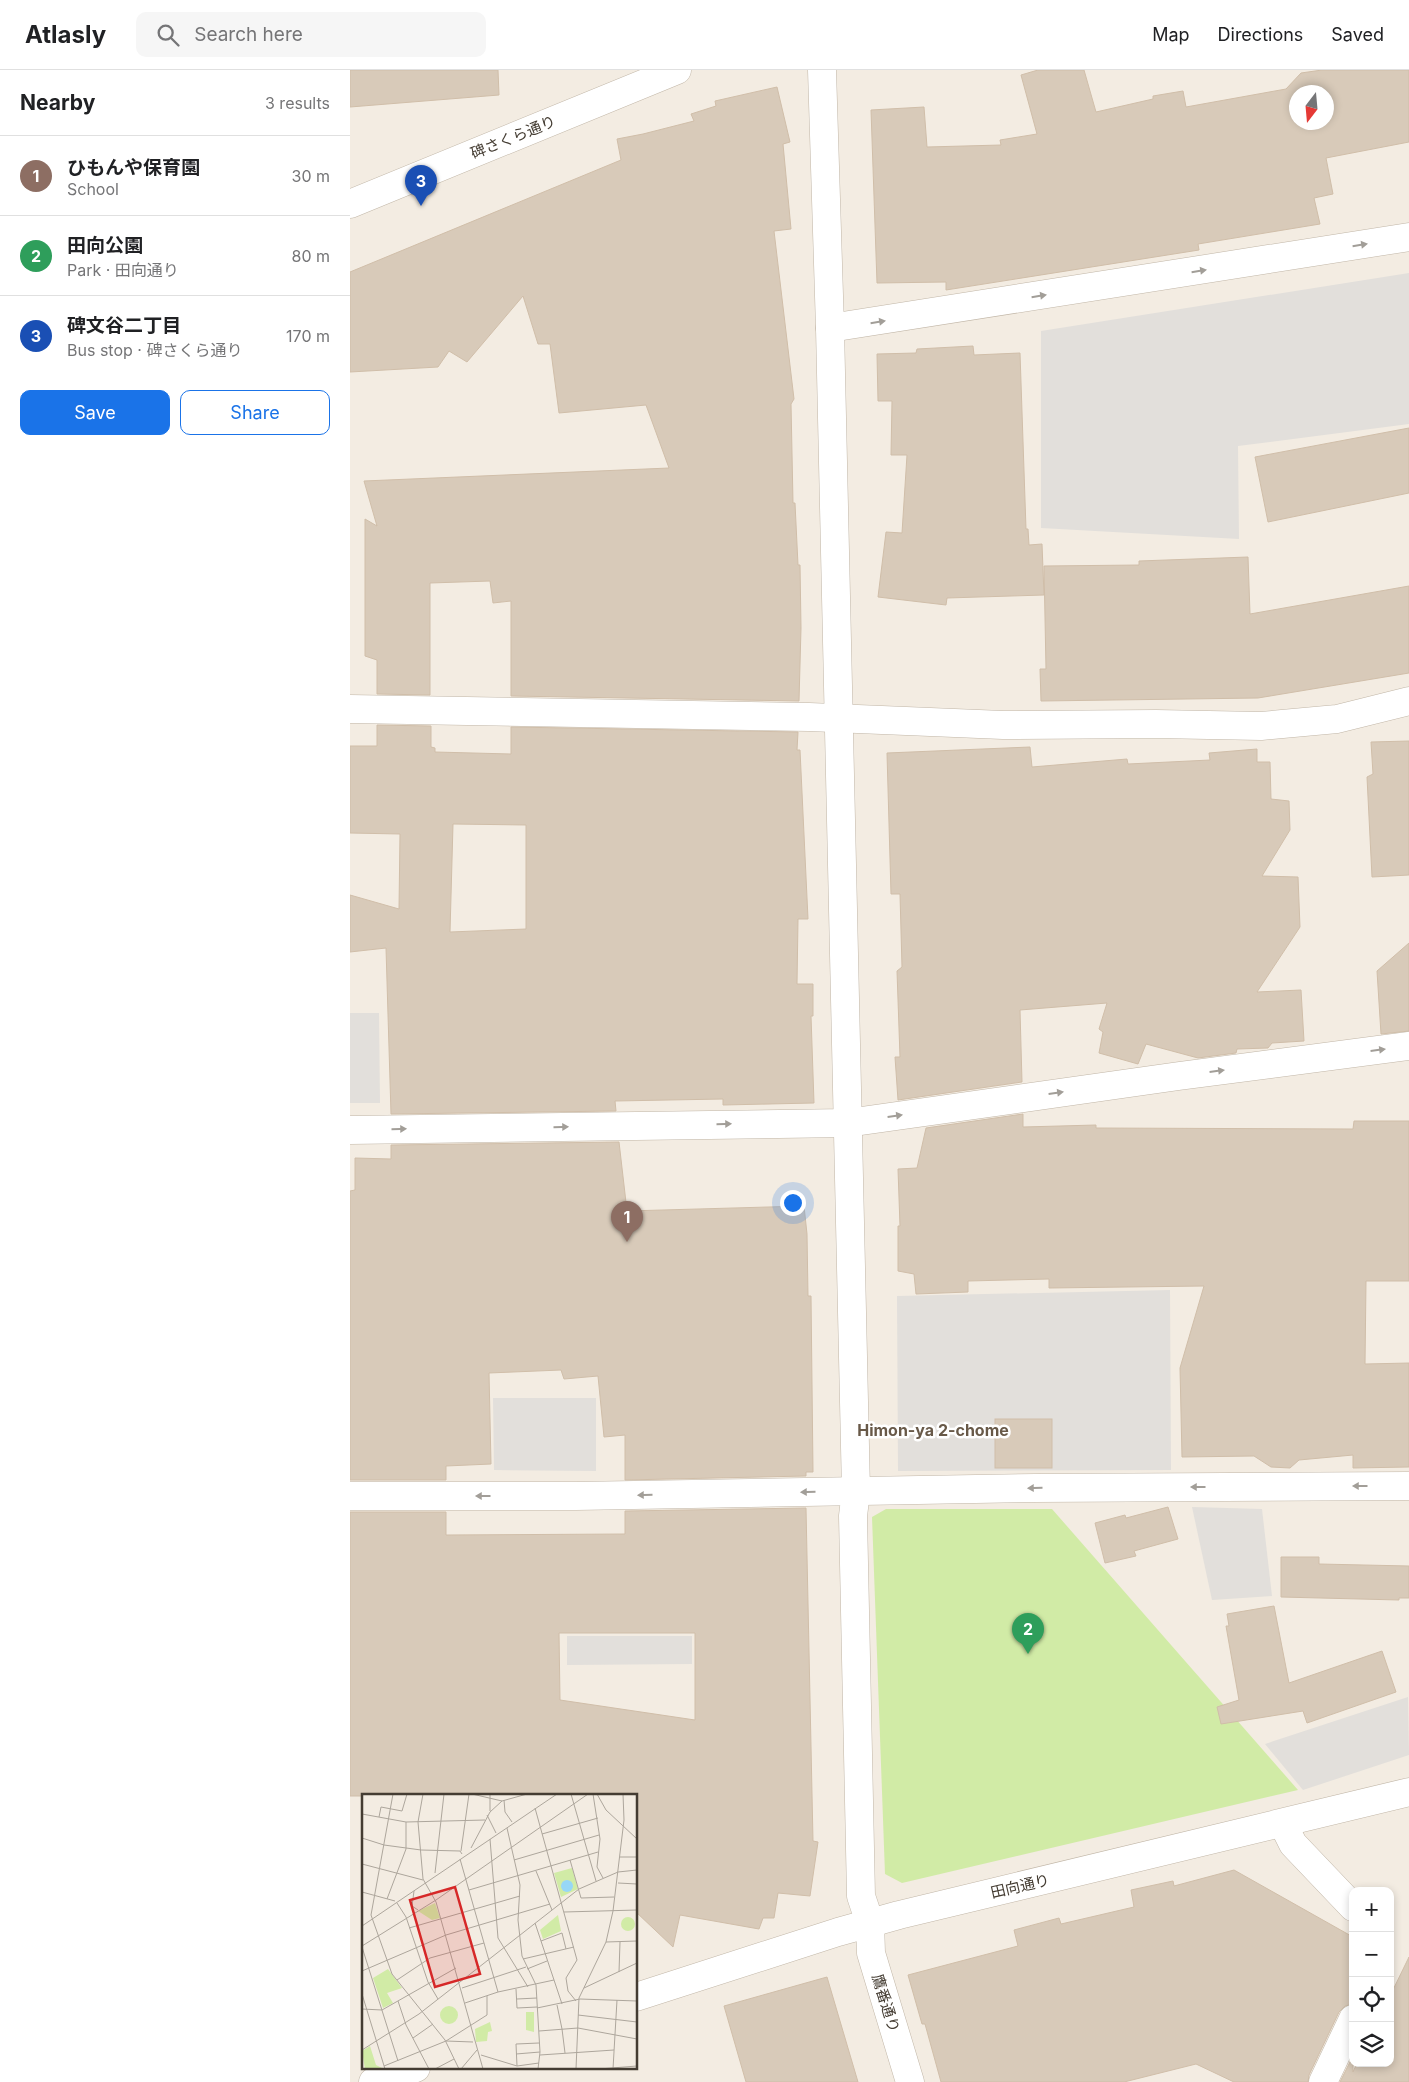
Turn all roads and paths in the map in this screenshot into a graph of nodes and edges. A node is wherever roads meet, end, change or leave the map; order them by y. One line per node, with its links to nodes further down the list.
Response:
1 (677, 70): 3 (street, 碑さくら通り)
2 (822, 70): 5 (street, 鷹番通り)
3 (350, 204)
4 (1409, 237): 5 (street, one-way to 4)
5 (830, 328): 8 (street, 鷹番通り)
6 (1409, 700): 8 (street)
7 (350, 709): 8 (street)
8 (839, 719): 10 (street, 鷹番通り)
9 (1409, 1046): 10 (street, one-way to 9)
10 (847, 1123): 11 (street, one-way to 10); 13 (street, 鷹番通り)
11 (350, 1130)
12 (1409, 1486): 13 (street, one-way to 13)
13 (856, 1492): 14 (street, one-way to 14); 18 (street, 鷹番通り)
14 (350, 1496)
15 (1409, 1792): 16 (street, 田向通り)
16 (1283, 1824): 17 (street); 18 (street, 田向通り)
17 (1349, 1903)
18 (870, 1923): 19 (street, 田向通り); 23 (street, 鷹番通り)
19 (638, 1996)
20 (1352, 2022): 24 (street)
21 (410, 2070): 22 (street)
22 (373, 2082)
23 (910, 2082)
24 (1322, 2082)

